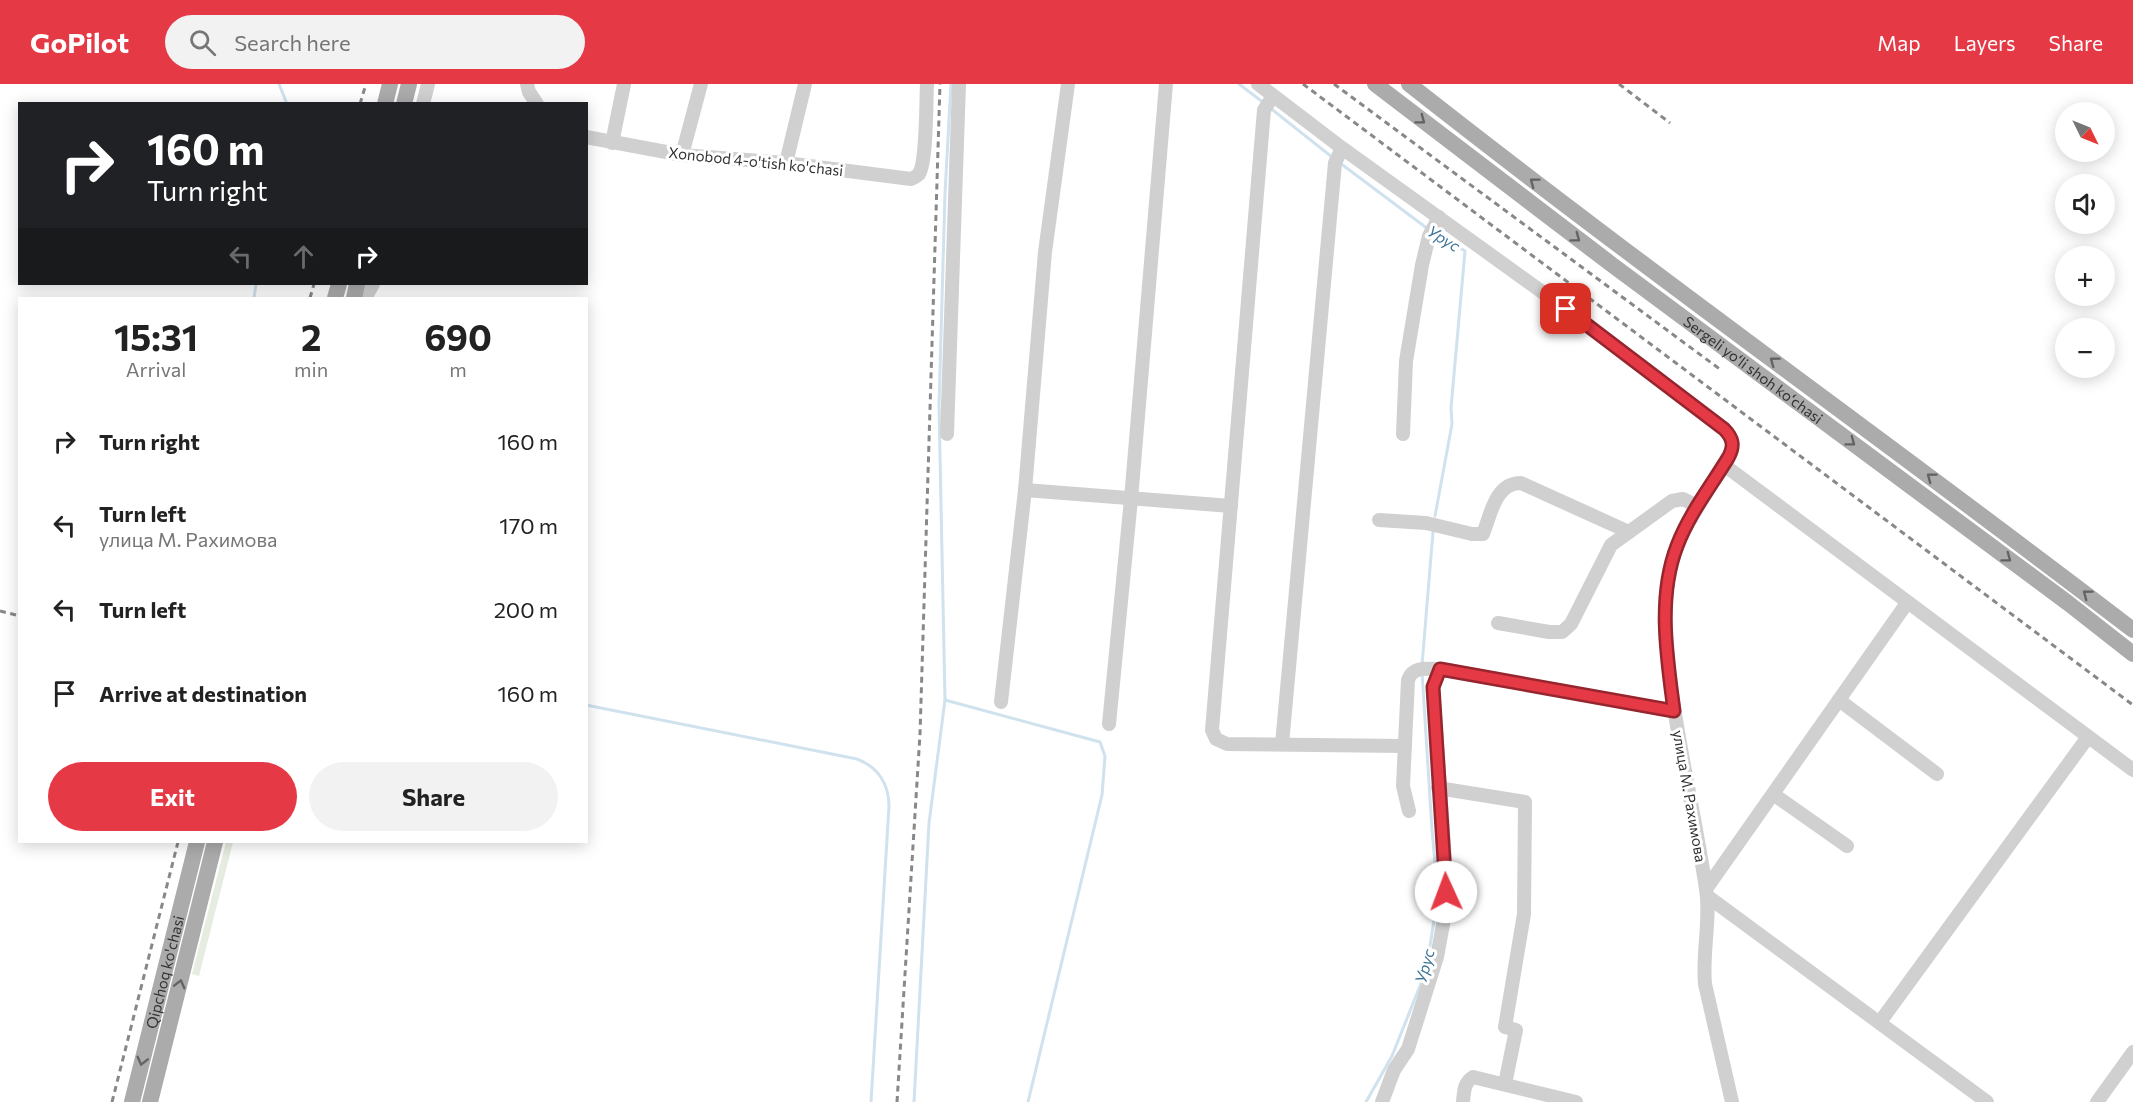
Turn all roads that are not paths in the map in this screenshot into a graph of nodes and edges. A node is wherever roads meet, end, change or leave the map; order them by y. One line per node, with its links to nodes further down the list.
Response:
1 (390, 84): 16 (main road)
2 (409, 84): 17 (main road)
3 (428, 84): 18 (street)
4 (527, 84): 19 (street)
5 (624, 84): 21 (street)
6 (701, 84): 22 (street)
7 (805, 84): 24 (street)
8 (927, 84): 24 (street, Xonobod 4-o'tish ko'chasi)
9 (959, 84): 26 (street)
10 (1068, 84): 29 (street)
11 (1166, 84): 30 (street)
12 (1258, 84): 15 (street)
13 (1375, 84): 38 (main road, Sergeli yo‘li shoh ko‘chasi, one-way to 38)
14 (1409, 84): 37 (main road, Sergeli yo‘li shoh ko‘chasi, one-way to 14)
15 (1273, 96): 23 (street); 31 (street)
16 (386, 102)
17 (404, 102)
18 (424, 102)
19 (536, 102)
20 (588, 137): 21 (street, Xonobod 4-o'tish ko'chasi)
21 (612, 143): 22 (street, Xonobod 4-o'tish ko'chasi)
22 (682, 154): 24 (street, Xonobod 4-o'tish ko'chasi)
23 (1338, 155): 25 (street); 45 (street)
24 (786, 163)
25 (1434, 226): 27 (street); 28 (street, улица М. Рахимова)
26 (947, 434)
27 (1404, 434)
28 (1724, 465): 32 (street, улица М. Рахимова); 35 (street)
29 (1025, 490): 30 (street); 41 (street)
30 (1131, 499): 31 (street); 43 (street)
31 (1231, 506): 45 (street)
32 (1697, 506): 34 (street); 42 (street, улица М. Рахимова)
33 (1379, 520): 34 (street)
34 (1629, 532): 36 (street)
35 (1907, 603): 40 (street, улица М. Рахимова); 44 (street)
36 (1498, 623)
37 (2133, 630)
38 (2133, 654)
39 (1428, 669): 42 (street); 46 (street); 49 (street)
40 (1839, 700): 48 (street); 50 (street, улица М. Рахимова)
41 (1001, 702)
42 (1674, 711): 55 (street, улица М. Рахимова)
43 (1109, 724)
44 (2088, 737): 47 (street); 56 (street)
45 (1282, 744): 46 (street)
46 (1405, 746): 51 (street)
47 (2133, 770)
48 (1937, 774)
49 (1438, 788): 58 (street); 61 (street)
50 (1773, 794): 54 (street); 55 (street, улица М. Рахимова)
51 (1409, 812)
52 (197, 843): 59 (main road, Qipchoq ko'chasi, one-way to 59)
53 (215, 843): 60 (main road, Qipchoq ko'chasi, one-way to 53)
54 (1847, 846)
55 (1707, 893): 56 (street); 64 (street, улица М. Рахимова)
56 (1880, 1022): 65 (street)
57 (2133, 1052): 66 (street)
58 (1505, 1084): 62 (street); 63 (street)
59 (132, 1102)
60 (150, 1102)
61 (1382, 1102)
62 (1463, 1102)
63 (1576, 1102)
64 (1732, 1102)
65 (1987, 1102)
66 (2097, 1102)

